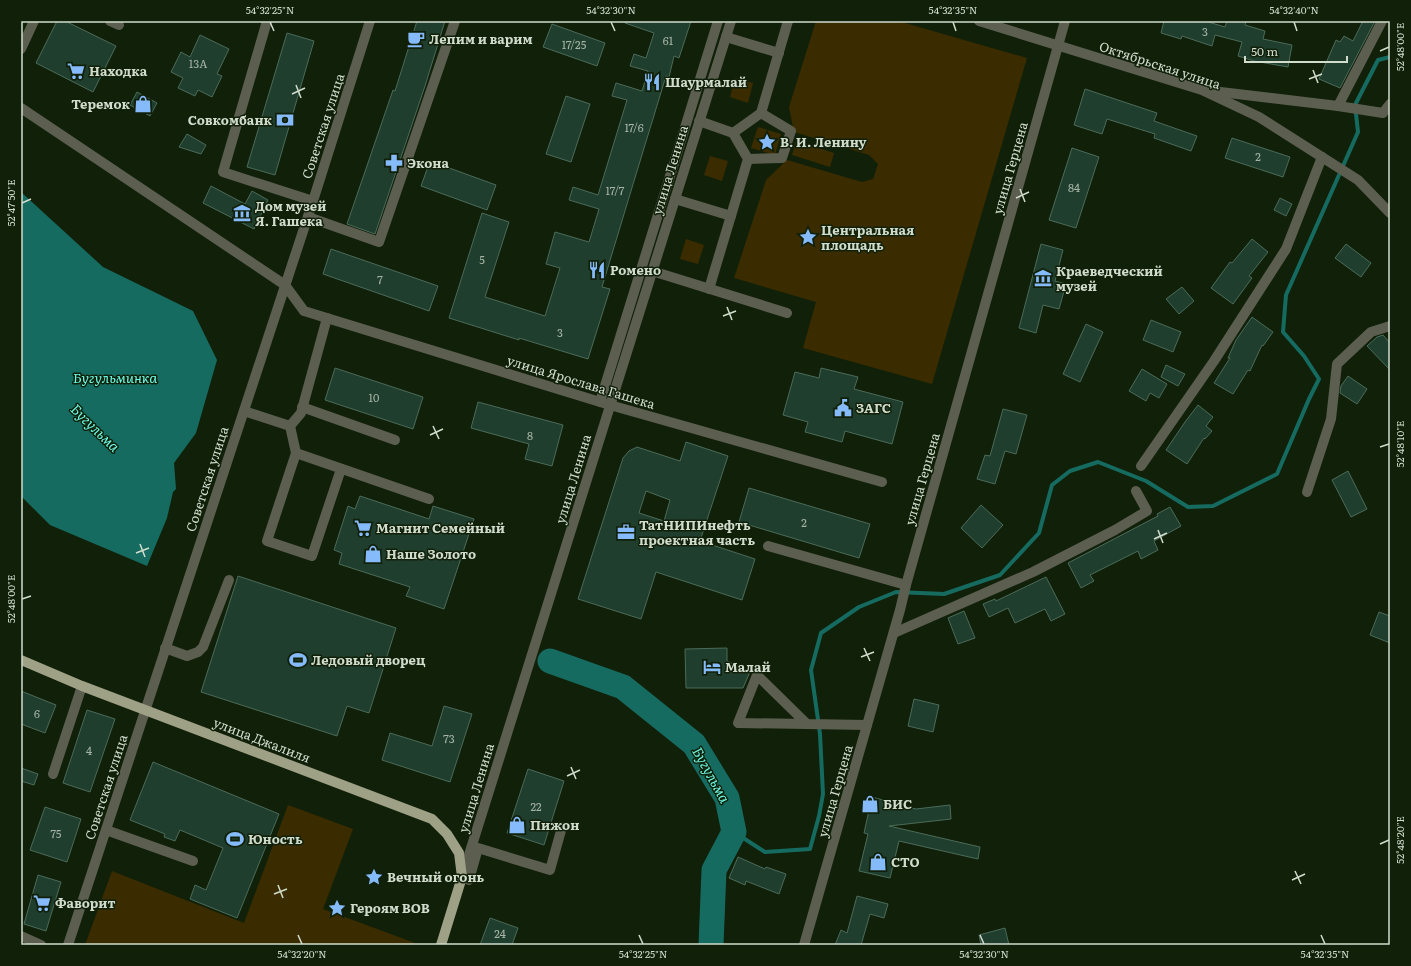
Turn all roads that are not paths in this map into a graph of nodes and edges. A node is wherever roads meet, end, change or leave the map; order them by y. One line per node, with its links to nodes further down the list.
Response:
1 (34, 21): 13 (street)
2 (267, 21): 25 (street)
3 (370, 21): 25 (street, Советская улица)
4 (455, 21): 28 (street)
5 (718, 21): 35 (street)
6 (731, 21): 11 (street, улица Ленина)
7 (788, 21): 14 (street)
8 (979, 21): 12 (street, Октябрьская улица)
9 (1065, 21): 12 (street, улица Герцена)
10 (1382, 21): 17 (street)
11 (726, 37): 14 (street); 20 (street, улица Ленина)
12 (1058, 46): 15 (street, Октябрьская улица); 49 (street, улица Герцена)
13 (21, 49)
14 (779, 53): 19 (street)
15 (1202, 90): 17 (street); 22 (street, Октябрьская улица)
16 (1390, 104): 17 (street)
17 (1338, 106)
18 (21, 108): 30 (street)
19 (761, 113): 21 (street); 23 (street)
20 (699, 121): 21 (street); 24 (street, улица Ленина)
21 (733, 133): 23 (street)
22 (1322, 157): 26 (street, Октябрьская улица); 41 (street)
23 (748, 159): 27 (street)
24 (675, 199): 27 (street); 29 (street, улица Ленина)
25 (313, 201): 28 (street, Советская улица)
26 (1390, 213)
27 (731, 216): 31 (street)
28 (308, 217): 30 (street, Советская улица)
29 (652, 271): 31 (street); 35 (street, улица Ленина)
30 (286, 285): 33 (street, улица Ярослава Гашека); 37 (street, Советская улица)
31 (709, 289): 32 (street)
32 (787, 313)
33 (327, 318): 35 (street, улица Ярослава Гашека); 36 (street)
34 (1390, 326): 45 (street)
35 (605, 403): 43 (street, улица Ярослава Гашека); 61 (street, улица Ленина)
36 (302, 407): 38 (street); 39 (street)
37 (244, 411): 38 (street); 51 (street, Советская улица)
38 (290, 426): 40 (street)
39 (394, 440)
40 (296, 453): 42 (street); 42 (street)
41 (1141, 466)
42 (341, 469): 46 (street)
43 (882, 482)
44 (1136, 491): 50 (street)
45 (1307, 492)
46 (429, 499)
47 (768, 546): 49 (street)
48 (228, 580): 51 (street)
49 (906, 585): 50 (street, улица Герцена)
50 (894, 633): 56 (street, улица Герцена)
51 (165, 648): 54 (street, Советская улица)
52 (21, 660): 53 (main road, улица Джалиля)
53 (82, 686): 54 (main road, улица Джалиля); 57 (street)
54 (146, 710): 59 (street, Советская улица); 61 (main road, улица Джалиля)
55 (807, 724): 55 (street); 56 (street)
56 (867, 725): 66 (street, улица Герцена)
57 (53, 774)
58 (562, 827): 61 (street)
59 (106, 830): 60 (street); 64 (street, Советская улица)
60 (193, 861)
61 (462, 877): 65 (main road, улица Ленина)
62 (21, 936): 63 (street)
63 (41, 945)
64 (68, 945)
65 (441, 945)
66 (804, 945)

